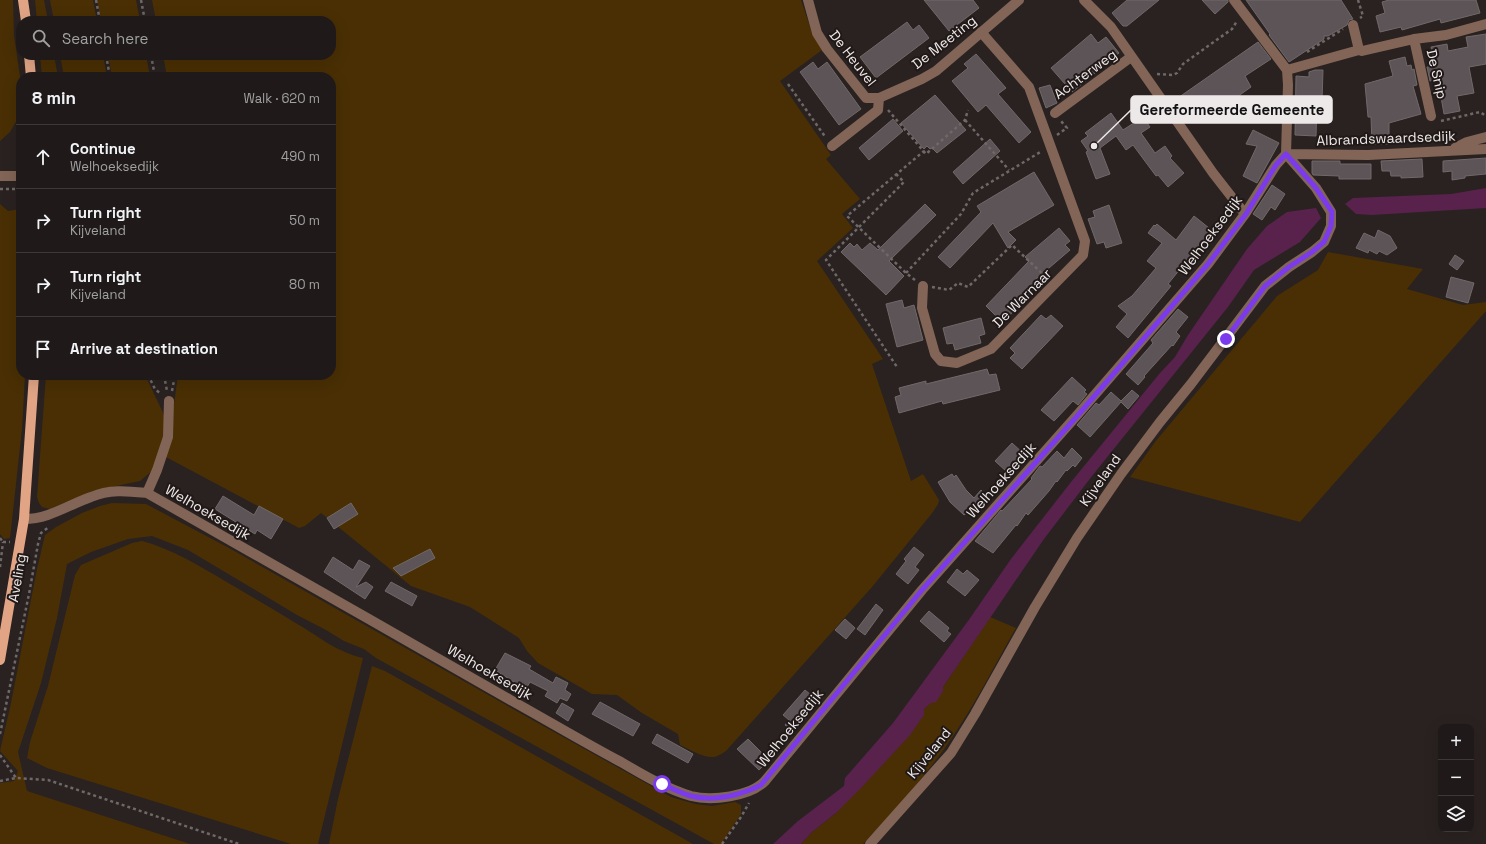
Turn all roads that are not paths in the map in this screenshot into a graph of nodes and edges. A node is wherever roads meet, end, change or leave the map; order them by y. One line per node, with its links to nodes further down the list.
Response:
1 (23, 0): 6 (main road)
2 (808, 0): 16 (street, De Heuvel)
3 (1019, 0): 9 (street, De Meeting)
4 (1084, 0): 12 (street, Achterweg)
5 (1234, 0): 14 (street)
6 (25, 16)
7 (1352, 24): 11 (street)
8 (1486, 24): 10 (street, De Snip)
9 (981, 32): 16 (street, De Meeting); 27 (street, De Warnaar)
10 (1414, 39): 11 (street, De Snip); 18 (street, De Snip)
11 (1359, 50): 14 (street, De Snip)
12 (1131, 57): 17 (street, Achterweg); 26 (street, Achterweg)
13 (30, 60): 15 (main road)
14 (1287, 70): 23 (street)
15 (31, 72)
16 (879, 98): 20 (street)
17 (1055, 113)
18 (1432, 116)
19 (1486, 137): 22 (street)
20 (832, 146)
21 (1486, 149): 22 (street, Albrandswaardsedijk)
22 (1450, 151): 23 (street, Albrandswaardsedijk)
23 (1286, 154): 26 (street, Welhoeksedijk); 33 (street, Kijveland)
24 (0, 176): 25 (street)
25 (16, 176)
26 (1246, 214): 30 (street, Welhoeksedijk)
27 (923, 286)
28 (34, 380): 31 (main road, Aveling)
29 (169, 401): 30 (street)
30 (147, 493): 31 (street, Welhoeksedijk)
31 (24, 519): 32 (main road, Aveling)
32 (0, 660)
33 (870, 844)

